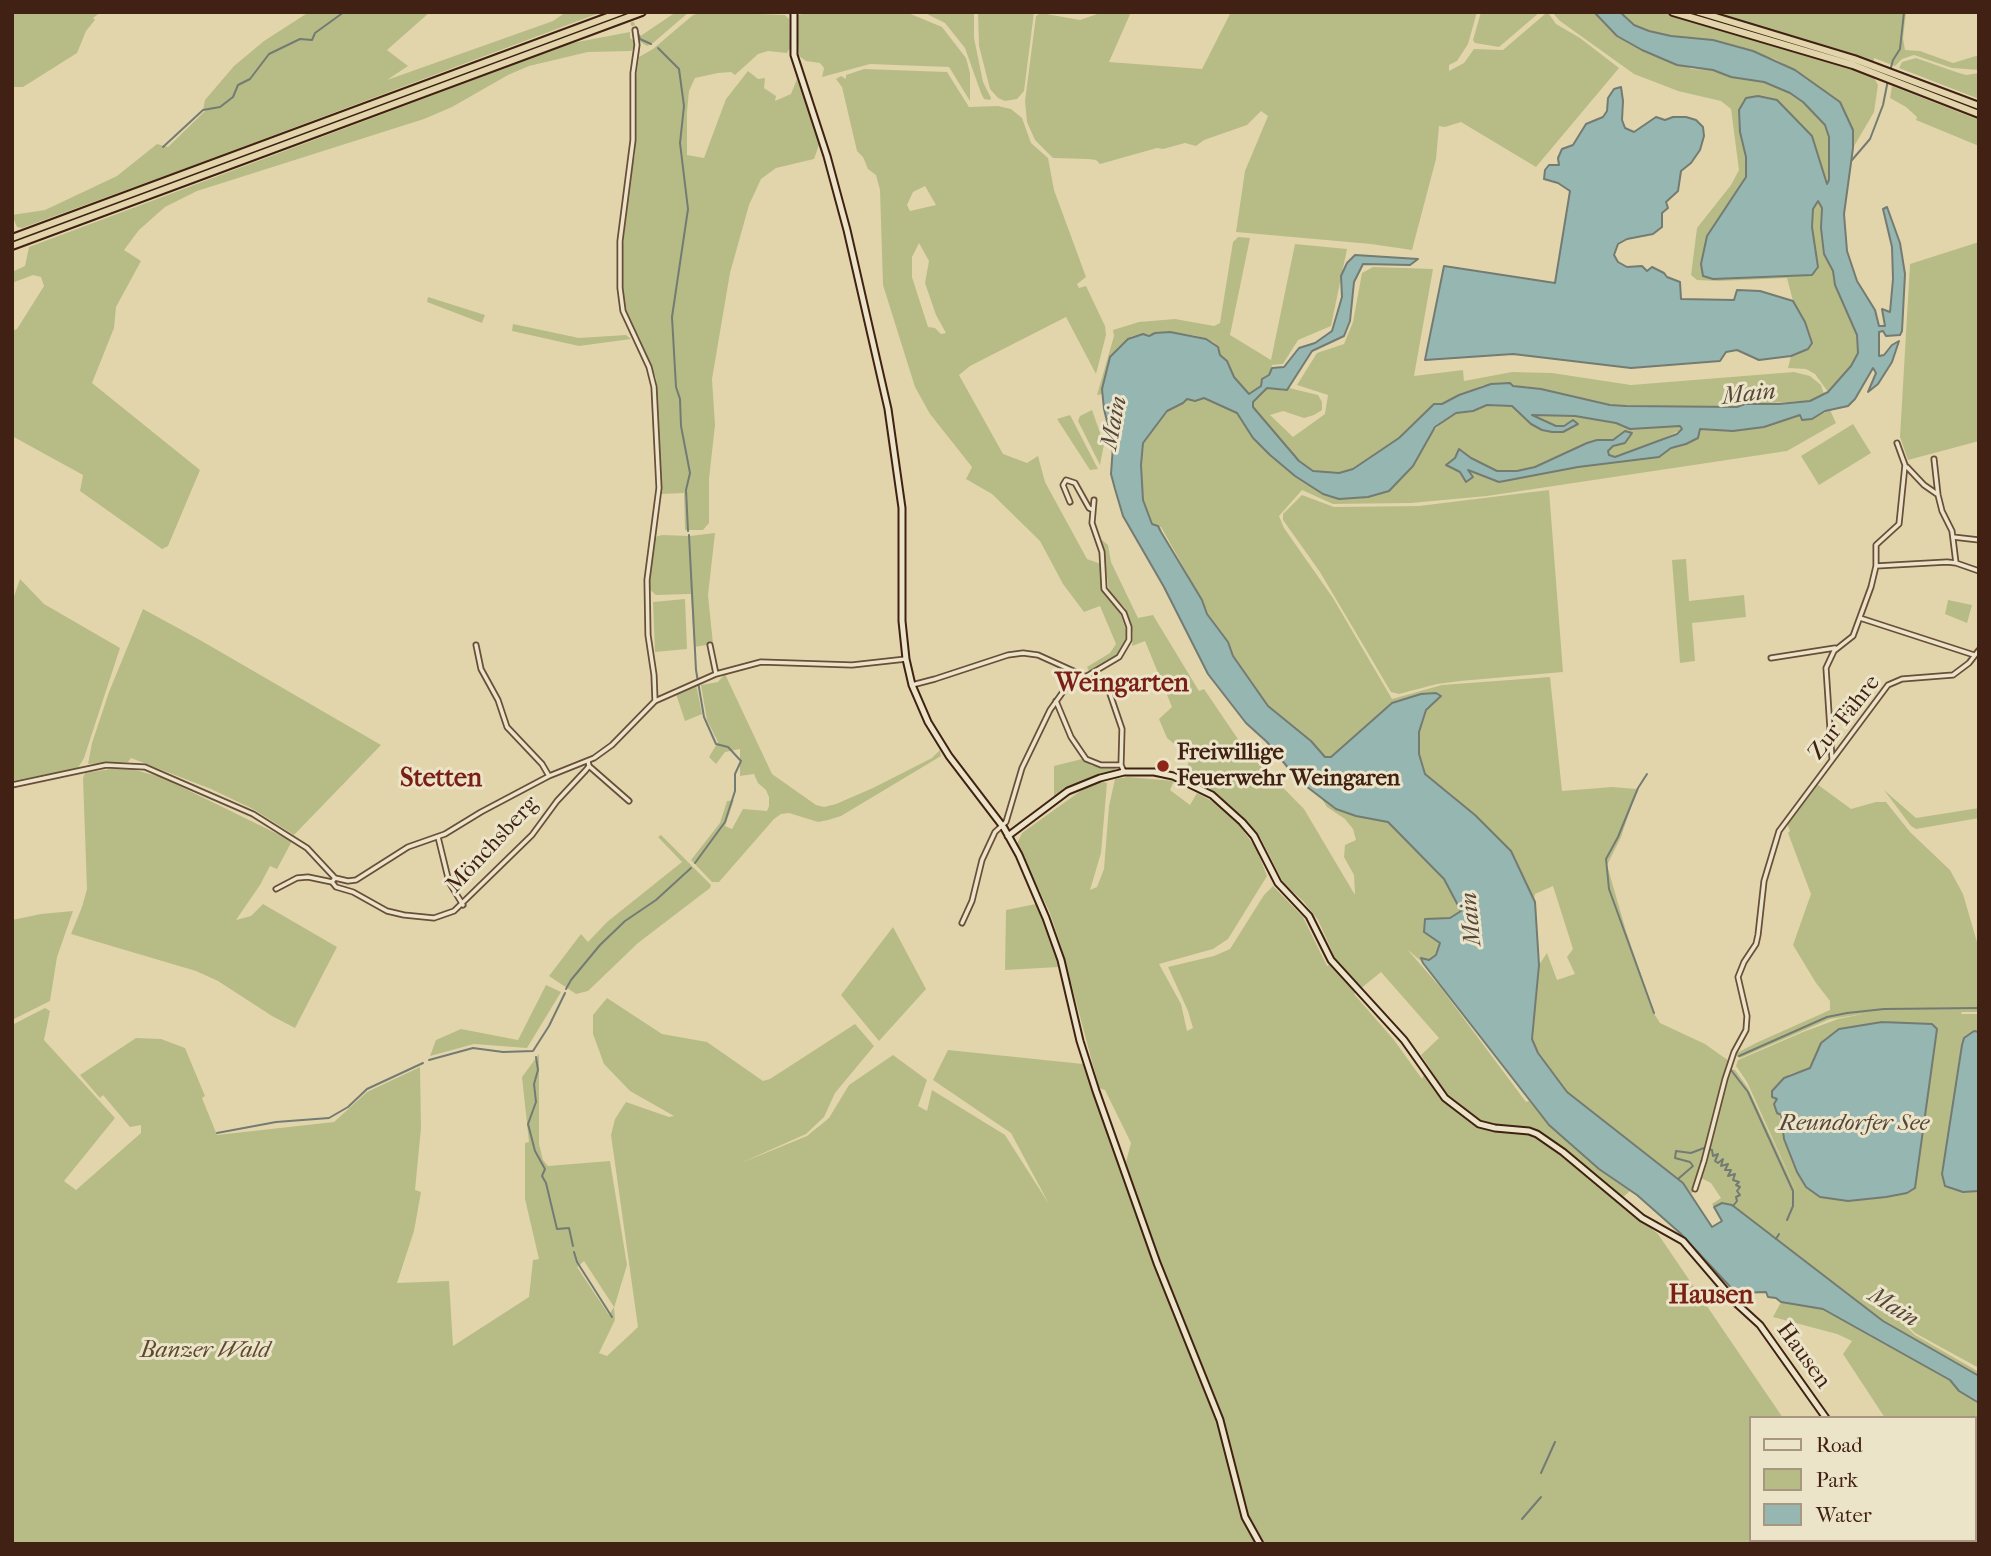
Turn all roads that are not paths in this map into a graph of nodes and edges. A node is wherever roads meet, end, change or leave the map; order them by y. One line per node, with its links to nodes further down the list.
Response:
1 (621, 12): 10 (highway)
2 (642, 12): 11 (highway)
3 (794, 12): 31 (street)
4 (1673, 12): 7 (highway)
5 (1699, 12): 7 (highway)
6 (635, 30): 35 (street)
7 (1908, 83): 8 (highway); 9 (highway)
8 (1979, 106)
9 (1979, 114)
10 (12, 238)
11 (12, 246)
12 (1898, 443): 14 (street)
13 (1934, 459): 15 (street)
14 (1905, 465): 15 (street); 22 (street)
15 (1938, 495): 19 (street)
16 (1094, 500): 18 (street)
17 (1070, 502): 18 (street)
18 (1093, 510): 33 (street)
19 (1953, 537): 20 (street); 21 (street)
20 (1979, 540)
21 (1956, 563): 22 (street); 23 (street)
22 (1876, 566): 24 (street)
23 (1979, 571)
24 (1860, 618): 27 (street); 29 (street)
25 (475, 645): 40 (street)
26 (710, 645): 32 (street)
27 (1837, 648): 30 (street); 37 (street)
28 (1979, 650): 29 (street, Zur Fähre)
29 (1974, 655): 37 (street, Zur Fähre)
30 (1771, 658)
31 (906, 659): 32 (street); 34 (street)
32 (716, 674): 35 (street)
33 (1087, 678): 34 (street); 36 (street); 39 (street)
34 (912, 685): 43 (street)
35 (655, 701): 38 (street)
36 (1056, 701): 39 (street); 43 (street)
37 (1832, 761): 50 (street, Zur Fähre)
38 (588, 763): 40 (street); 42 (street); 48 (street, Mönchsberg)
39 (1122, 768): 44 (street, Hausen); 51 (street, Hausen)
40 (549, 776): 45 (street)
41 (12, 785): 46 (street)
42 (629, 801)
43 (1002, 826): 44 (street); 49 (street)
44 (1008, 836): 52 (street)
45 (438, 837): 46 (street); 48 (street)
46 (334, 880): 47 (street); 48 (street, Mönchsberg)
47 (276, 889)
48 (463, 905)
49 (962, 923)
50 (1695, 1189)
51 (1825, 1416)
52 (1260, 1544)

